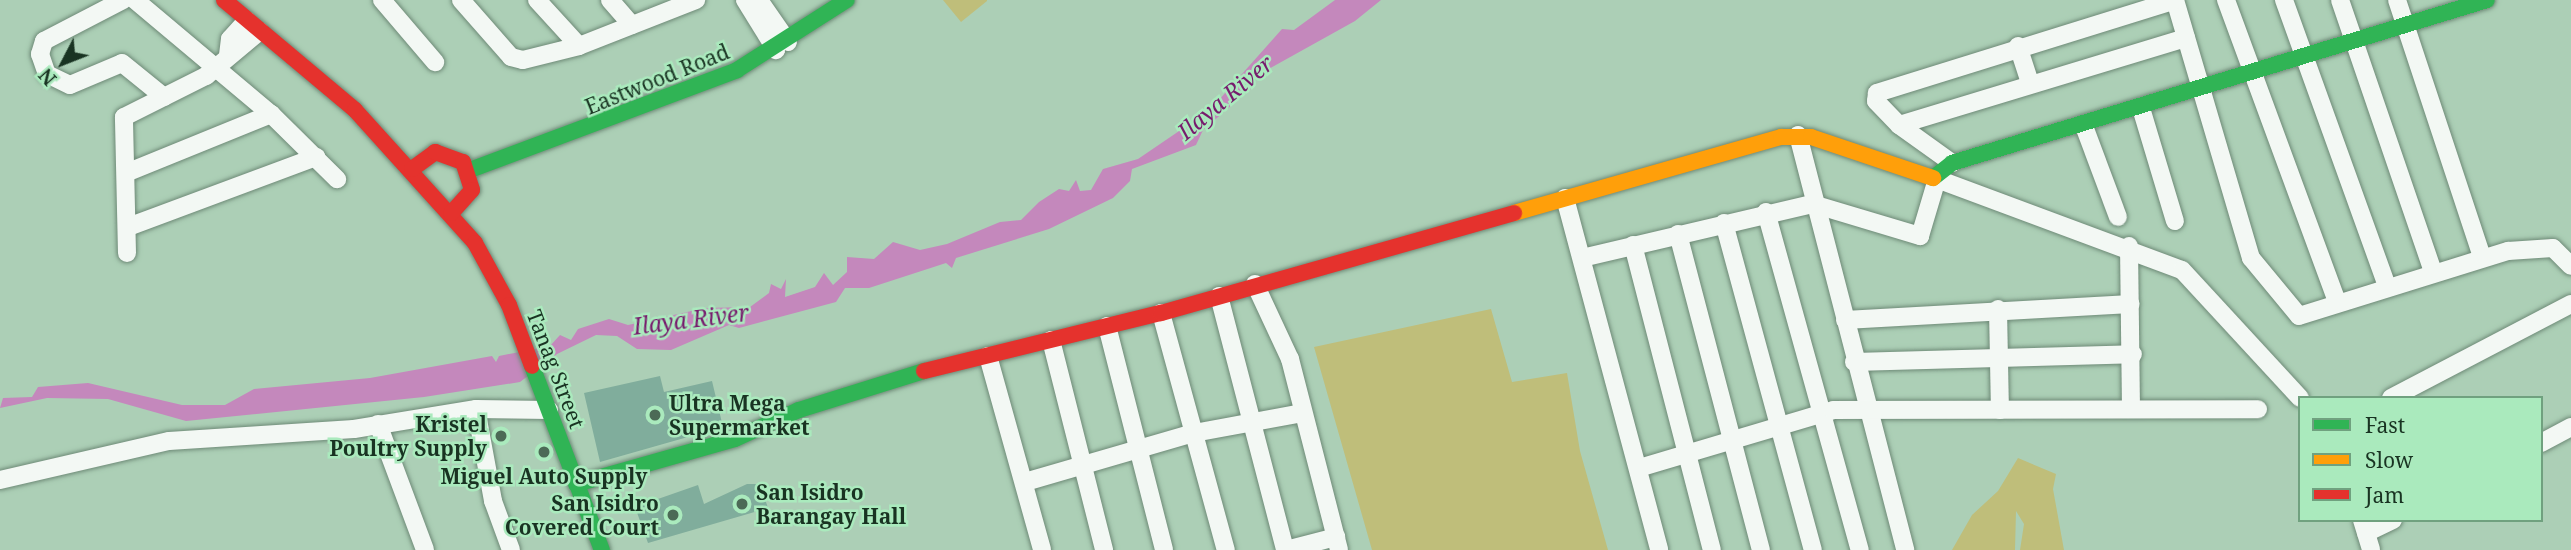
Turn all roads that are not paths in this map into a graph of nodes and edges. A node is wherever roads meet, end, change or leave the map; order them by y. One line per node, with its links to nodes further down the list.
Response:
1 (123, 0): 33 (street)
2 (135, 0): 28 (street)
3 (224, 0): 19 (street, Tanag Street)
4 (382, 0): 29 (street)
5 (461, 0): 24 (street)
6 (537, 0): 24 (street)
7 (610, 0): 20 (street)
8 (745, 0): 25 (street)
9 (759, 0): 25 (street)
10 (847, 0): 25 (street, Eastwood Road)
11 (2175, 0): 22 (street); 26 (street)
12 (2227, 0): 30 (street)
13 (2284, 0): 27 (street)
14 (2340, 0): 23 (street)
15 (2397, 0): 21 (street)
16 (2487, 0): 18 (street)
17 (690, 1): 20 (street)
18 (2466, 2): 21 (street)
19 (253, 25): 28 (street); 41 (street, Tanag Street)
20 (632, 25): 24 (street)
21 (2404, 25): 23 (street); 58 (street)
22 (2186, 38): 31 (street); 32 (street)
23 (2352, 41): 27 (street); 61 (street)
24 (579, 46)
25 (782, 46): 42 (street, Eastwood Road)
26 (2018, 46): 31 (street); 36 (street)
27 (2301, 57): 30 (street); 63 (street)
28 (222, 61): 33 (street); 35 (street)
29 (435, 62)
30 (2253, 74): 32 (street); 65 (street)
31 (2030, 83): 36 (street)
32 (2202, 90): 34 (street); 65 (street)
33 (163, 97): 43 (street)
34 (2141, 108): 37 (street); 51 (street)
35 (271, 114): 39 (street); 43 (street)
36 (1899, 125): 40 (street)
37 (2084, 126): 40 (street); 50 (street)
38 (1798, 135): 45 (street); 46 (street); 47 (street)
39 (316, 157): 44 (street); 53 (street)
40 (1952, 163): 45 (street)
41 (412, 169): 42 (street); 49 (street, Tanag Street)
42 (470, 170): 49 (street)
43 (126, 173): 53 (street)
44 (337, 179)
45 (1937, 179): 47 (street); 56 (street)
46 (1565, 198): 59 (street); 62 (street)
47 (1813, 204): 48 (street); 70 (street)
48 (1766, 212): 52 (street); 86 (street)
49 (451, 213): 79 (street, Tanag Street)
50 (2118, 217)
51 (2175, 221)
52 (1724, 223): 54 (street); 90 (street)
53 (128, 227): 57 (street)
54 (1678, 234): 55 (street); 93 (street)
55 (1633, 245): 59 (street); 95 (street)
56 (2129, 246): 66 (street); 77 (street)
57 (127, 253)
58 (2482, 257): 60 (street); 61 (street)
59 (1582, 258): 97 (street)
60 (2571, 266)
61 (2433, 271): 63 (street)
62 (1255, 284): 64 (street); 85 (street)
63 (2387, 286): 65 (street)
64 (1219, 296): 69 (street); 87 (street)
65 (2337, 302)
66 (2131, 304): 68 (street); 73 (street)
67 (2571, 304): 78 (street)
68 (1998, 309): 70 (street); 75 (street)
69 (1161, 313): 71 (street); 91 (street)
70 (1845, 320): 76 (street)
71 (1107, 326): 72 (street); 94 (street)
72 (1051, 340): 74 (street); 96 (street)
73 (2133, 354): 75 (street); 80 (street)
74 (988, 356): 99 (street); 100 (street)
75 (2000, 359): 76 (street); 84 (street)
76 (1854, 362): 83 (street)
77 (2298, 396)
78 (2395, 396)
79 (546, 402): 81 (street); 100 (street, Tanag Street)
80 (2131, 407): 82 (street); 84 (street)
81 (476, 409): 88 (street); 105 (street)
82 (2258, 409)
83 (1867, 410): 84 (street); 86 (street); 117 (street)
84 (2000, 410)
85 (1303, 413): 87 (street); 103 (street)
86 (1822, 413): 90 (street); 116 (street)
87 (1253, 422): 91 (street); 111 (street)
88 (378, 424): 98 (street); 104 (street)
89 (2571, 427): 92 (street)
90 (1780, 429): 93 (street); 115 (street)
91 (1194, 433): 94 (street); 110 (street)
92 (2543, 442)
93 (1732, 443): 95 (street); 114 (street)
94 (1138, 450): 96 (street); 109 (street)
95 (1686, 456): 97 (street); 113 (street)
96 (1082, 467): 99 (street); 108 (street)
97 (1639, 468): 112 (street)
98 (0, 480)
99 (1025, 482): 107 (street)
100 (576, 484): 106 (street, Tanag Street)
101 (2389, 522): 102 (street)
102 (2366, 535)
103 (1338, 544): 111 (street)
104 (425, 550)
105 (511, 550)
106 (602, 550)
107 (1042, 550)
108 (1104, 550)
109 (1164, 550)
110 (1226, 550)
111 (1285, 550)
112 (1659, 550)
113 (1712, 550)
114 (1761, 550)
115 (1813, 550)
116 (1860, 550)
117 (1905, 550)

